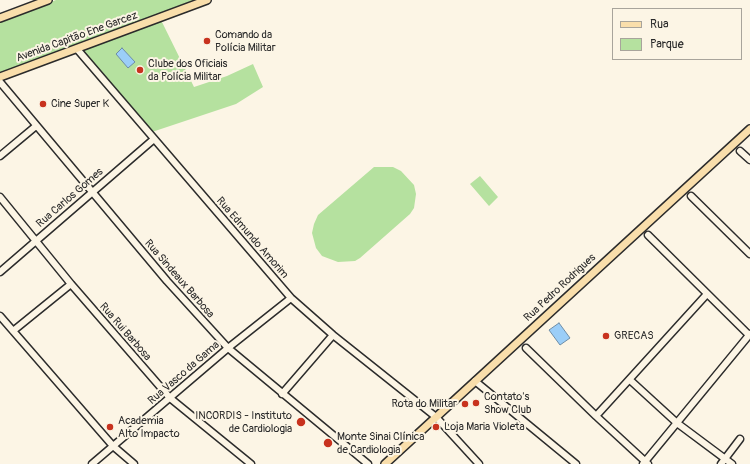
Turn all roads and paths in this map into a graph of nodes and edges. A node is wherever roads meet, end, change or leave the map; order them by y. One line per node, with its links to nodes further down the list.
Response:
1 (48, 0): 3 (main road)
2 (207, 0): 4 (main road, Avenida Capitão Ene Garcez)
3 (0, 18)
4 (76, 49): 5 (main road, Avenida Capitão Ene Garcez); 9 (street, Rua Edmundo Amorim)
5 (0, 77)
6 (0, 82): 7 (street, Rua Sindeaux Barbosa)
7 (36, 126): 11 (street); 13 (street, Rua Sindeaux Barbosa)
8 (750, 129): 30 (main road, Rua Pedro Rodrigues)
9 (154, 139): 13 (street, Rua Carlos Gomes); 22 (street, Rua Edmundo Amorim)
10 (740, 151): 12 (street)
11 (0, 156)
12 (750, 160)
13 (92, 192): 17 (street, Rua Carlos Gomes); 27 (street, Rua Sindeaux Barbosa)
14 (691, 196): 18 (street)
15 (0, 197): 17 (street, Rua Rui Barbosa)
16 (648, 235): 21 (street)
17 (36, 242): 19 (street, Rua Carlos Gomes); 20 (street, Rua Rui Barbosa)
18 (750, 254)
19 (0, 272)
20 (71, 284): 24 (street); 32 (street, Rua Rui Barbosa)
21 (707, 294): 25 (street); 29 (street)
22 (291, 298): 26 (street, Rua Edmundo Amorim); 27 (street, Rua Vasco da Gama)
23 (0, 316): 24 (street)
24 (13, 331): 37 (street)
25 (749, 334): 35 (street)
26 (333, 335): 31 (street); 34 (street, Rua Edmundo Amorim)
27 (228, 348): 31 (street, Rua Sindeaux Barbosa); 32 (street, Rua Vasco da Gama)
28 (526, 348): 33 (street)
29 (630, 380): 33 (street); 35 (street)
30 (475, 381): 34 (main road, Rua Pedro Rodrigues); 46 (street)
31 (282, 394): 43 (street, Rua Sindeaux Barbosa)
32 (170, 398): 37 (street, Rua Vasco da Gama); 42 (street, Rua Rui Barbosa)
33 (596, 416): 39 (street)
34 (436, 417): 44 (main road, Rua Pedro Rodrigues); 45 (street, Rua Edmundo Amorim)
35 (677, 423): 38 (street); 39 (street)
36 (740, 439): 38 (street)
37 (112, 446): 40 (street, Rua Vasco da Gama); 41 (street)
38 (723, 461): 47 (street)
39 (645, 463)
40 (92, 464)
41 (134, 464)
42 (251, 464)
43 (368, 464)
44 (386, 464)
45 (479, 464)
46 (576, 464)
47 (732, 464)

